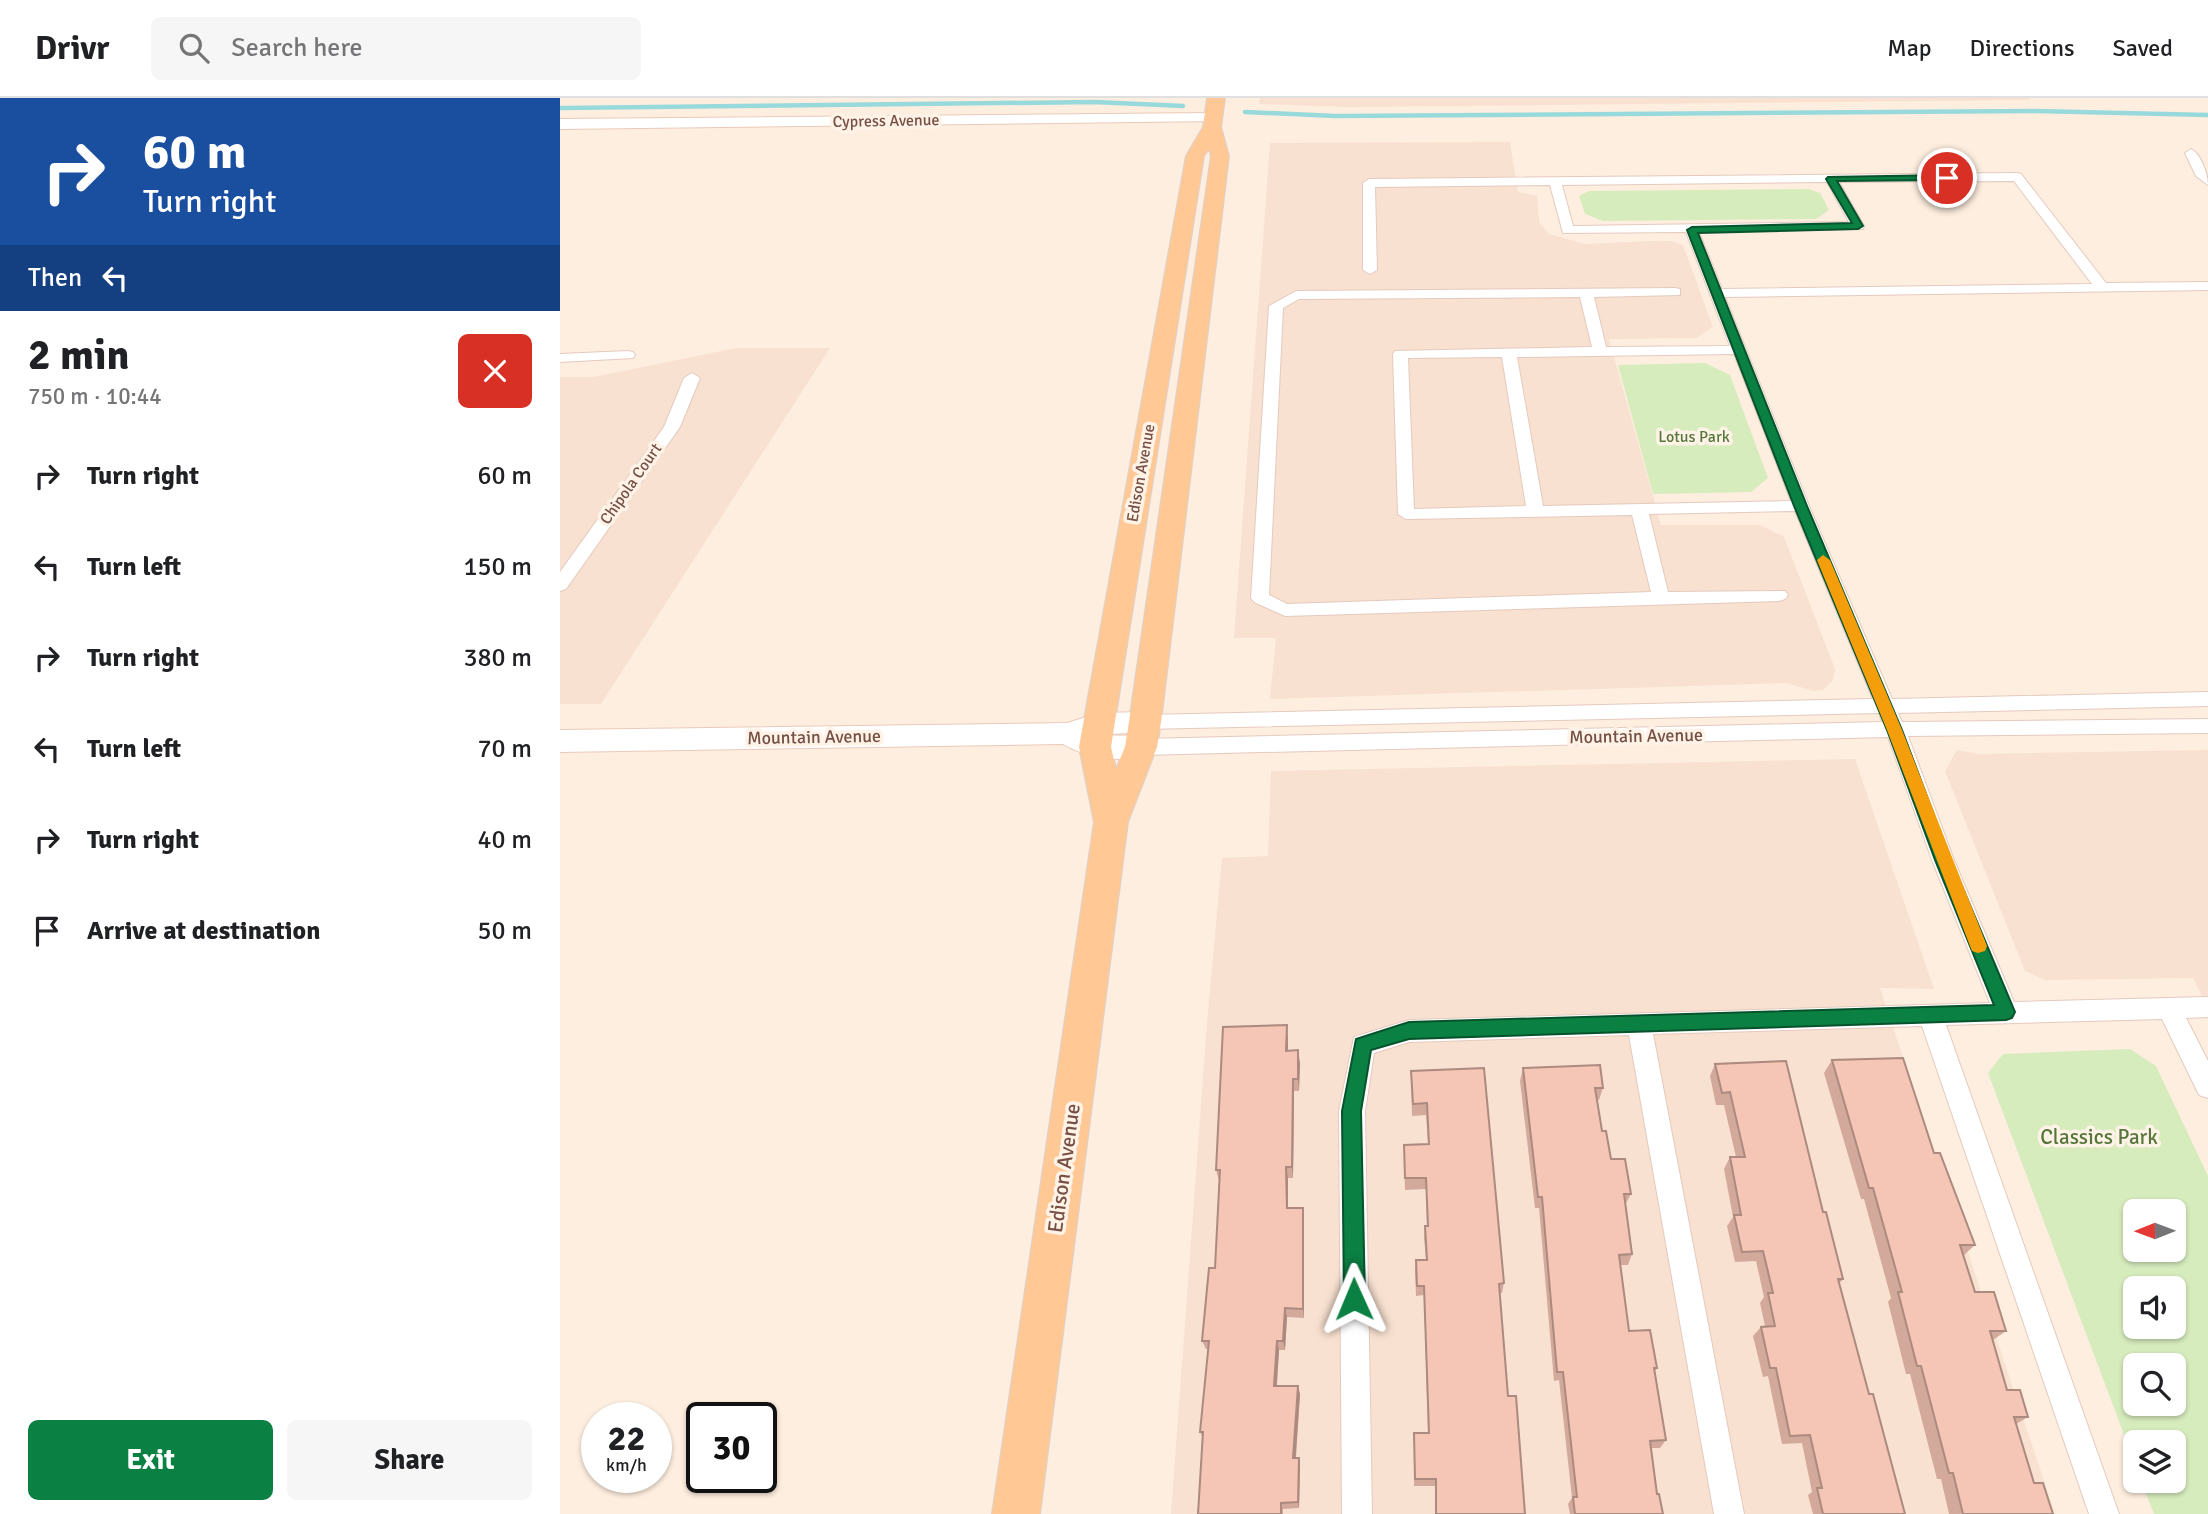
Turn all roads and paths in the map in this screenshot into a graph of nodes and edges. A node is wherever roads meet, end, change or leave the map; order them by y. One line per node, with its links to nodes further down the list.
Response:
1 (1216, 98): 2 (main road, Edison Avenue)
2 (1212, 122): 3 (street, Cypress Avenue); 31 (main road, Edison Avenue); 32 (main road, Edison Avenue)
3 (560, 124)
4 (2191, 152): 7 (street)
5 (1831, 179): 6 (street); 8 (street); 11 (street)
6 (1555, 181): 8 (street); 9 (street)
7 (2208, 181)
8 (1692, 230): 14 (street)
9 (1370, 270)
10 (2208, 286): 11 (street)
11 (2103, 288): 14 (street)
12 (1675, 292): 13 (street)
13 (1586, 293): 16 (street); 26 (street)
14 (1717, 293): 15 (street)
15 (1739, 350): 16 (street); 21 (street)
16 (1600, 351): 17 (street)
17 (1509, 352): 23 (street); 23 (street)
18 (628, 355): 19 (street)
19 (560, 358)
20 (692, 378): 24 (street, Chipola Court)
21 (1801, 506): 22 (street); 28 (street)
22 (1639, 510): 23 (street); 26 (street)
23 (1535, 511)
24 (560, 585)
25 (1779, 595): 26 (street)
26 (1661, 598)
27 (2208, 699): 28 (street, Mountain Avenue)
28 (1885, 705): 30 (street); 32 (street, Mountain Avenue)
29 (2208, 726): 30 (street, Mountain Avenue)
30 (1895, 730): 32 (street, Mountain Avenue); 37 (street)
31 (1087, 734): 32 (street, Mountain Avenue); 33 (street, Mountain Avenue); 34 (main road, Edison Avenue)
32 (1143, 735): 34 (main road, Edison Avenue)
33 (560, 741)
34 (1111, 822): 41 (main road, Edison Avenue)
35 (2208, 1007): 36 (street)
36 (2169, 1008): 37 (street); 40 (street)
37 (2006, 1012): 38 (street)
38 (1931, 1016): 39 (street); 44 (street)
39 (1639, 1025): 42 (street); 43 (street)
40 (2208, 1087)
41 (1016, 1514)
42 (1357, 1514)
43 (1728, 1514)
44 (2104, 1514)

